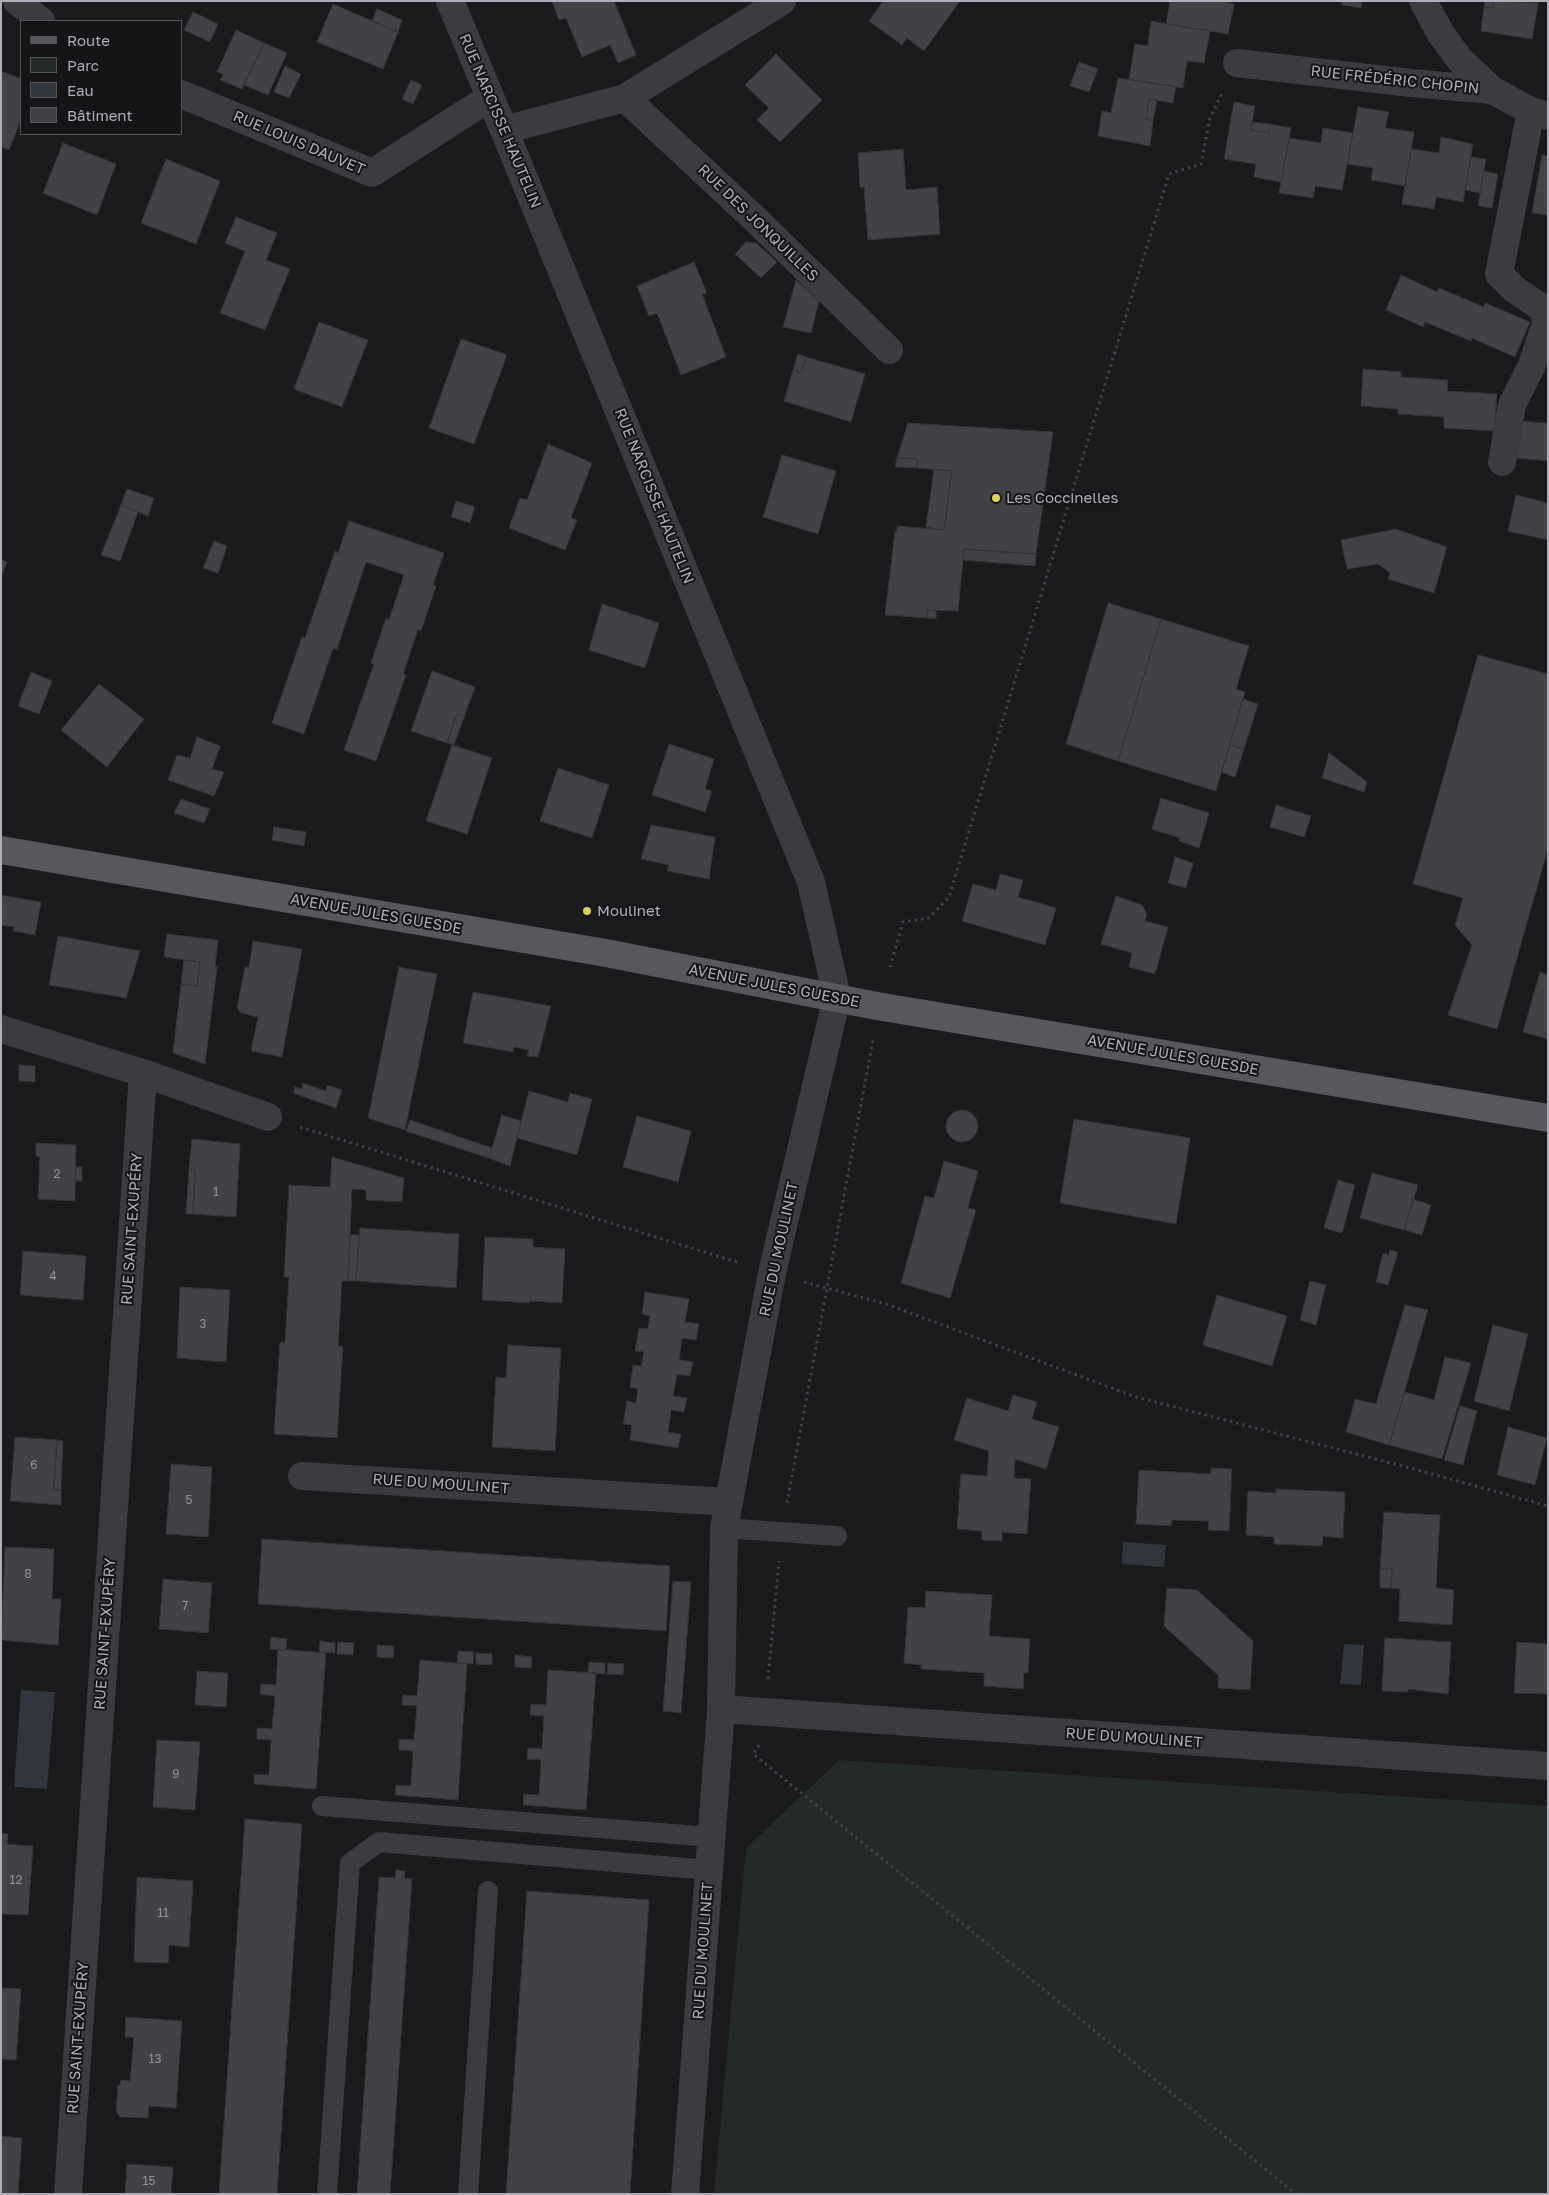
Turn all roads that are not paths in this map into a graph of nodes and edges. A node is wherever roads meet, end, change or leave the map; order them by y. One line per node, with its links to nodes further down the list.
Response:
1 (16, 1): 5 (street)
2 (450, 1): 9 (street, RUE NARCISSE HAUTELIN)
3 (782, 1): 10 (street)
4 (1423, 1): 7 (street)
5 (40, 20)
6 (1237, 63): 7 (street, RUE FRÉDÉRIC CHOPIN)
7 (1492, 90): 11 (street, RUE FRÉDÉRIC CHOPIN)
8 (182, 94): 9 (street, RUE LOUIS DAUVET)
9 (489, 98): 12 (street, RUE NARCISSE HAUTELIN)
10 (625, 98): 12 (street); 13 (street, RUE DES JONQUILLES)
11 (1540, 114): 14 (street)
12 (504, 130): 16 (street, RUE NARCISSE HAUTELIN)
13 (889, 350)
14 (1502, 462)
15 (1, 850): 16 (main road, AVENUE JULES GUESDE)
16 (837, 997): 20 (main road, AVENUE JULES GUESDE); 22 (street, RUE DU MOULINET)
17 (1, 1029): 18 (street)
18 (143, 1073): 19 (street); 30 (street, RUE SAINT-EXUPÉRY)
19 (268, 1117)
20 (1548, 1118)
21 (302, 1476): 22 (street, RUE DU MOULINET)
22 (726, 1515): 23 (lane); 24 (street, RUE DU MOULINET)
23 (837, 1536)
24 (721, 1709): 25 (street, RUE DU MOULINET); 27 (street, RUE DU MOULINET)
25 (1548, 1766)
26 (322, 1806): 27 (lane)
27 (711, 1837): 28 (street, RUE DU MOULINET)
28 (709, 1870): 31 (lane); 33 (street, RUE DU MOULINET)
29 (488, 1891): 32 (lane)
30 (68, 2194)
31 (327, 2194)
32 (468, 2194)
33 (684, 2194)

